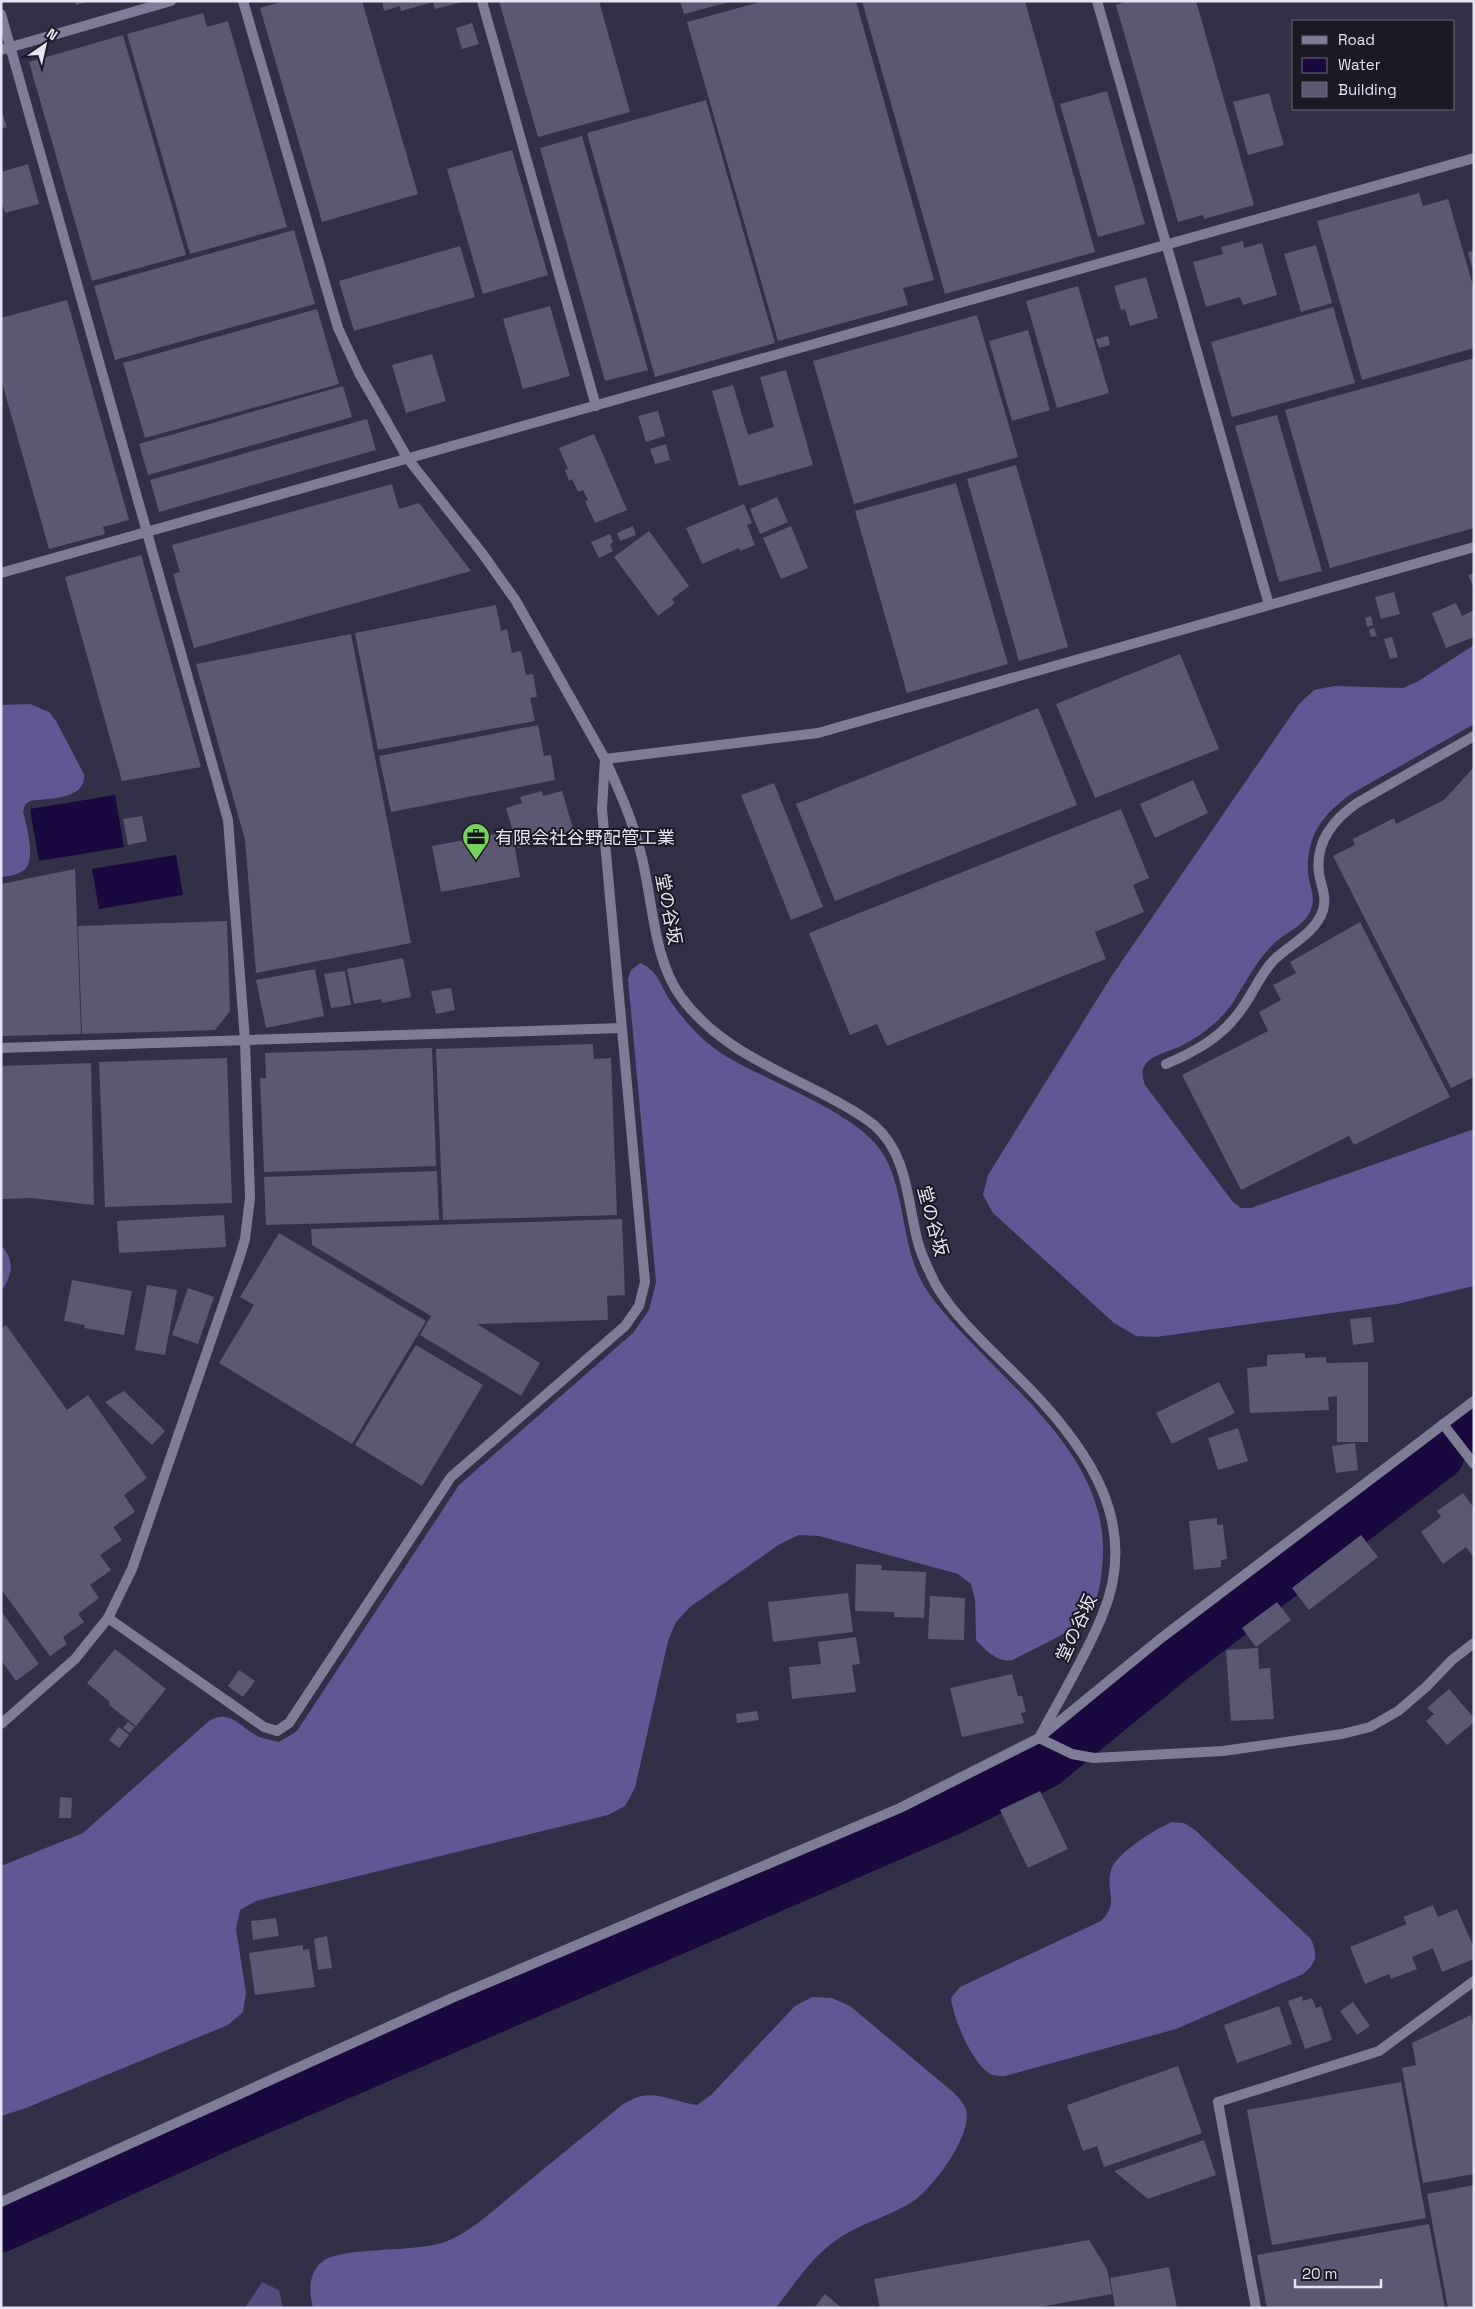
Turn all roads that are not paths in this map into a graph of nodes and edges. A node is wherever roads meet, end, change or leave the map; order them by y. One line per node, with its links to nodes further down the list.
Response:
1 (171, 1): 6 (street)
2 (243, 1): 10 (street, 堂の谷坂)
3 (482, 1): 9 (street)
4 (1097, 1): 8 (street)
5 (1, 14): 6 (street)
6 (6, 48): 11 (street)
7 (1474, 158): 8 (street)
8 (1167, 244): 9 (street); 14 (street)
9 (596, 406): 10 (street)
10 (408, 459): 11 (street); 16 (street, 堂の谷坂)
11 (147, 532): 13 (street); 18 (street)
12 (1474, 547): 14 (street)
13 (1, 574)
14 (1269, 605): 16 (street)
15 (1474, 736): 20 (street)
16 (605, 759): 17 (street); 27 (street, 堂の谷坂)
17 (621, 1028): 18 (street); 24 (street)
18 (245, 1040): 19 (street); 24 (street)
19 (1, 1048)
20 (1166, 1064)
21 (1474, 1401): 22 (street)
22 (1443, 1424): 23 (street); 27 (street)
23 (1474, 1464)
24 (108, 1618): 26 (street)
25 (1474, 1643): 27 (street)
26 (1, 1724)
27 (1038, 1738): 29 (street)
28 (1474, 1981): 30 (street)
29 (1, 2202)
30 (1256, 2308)

